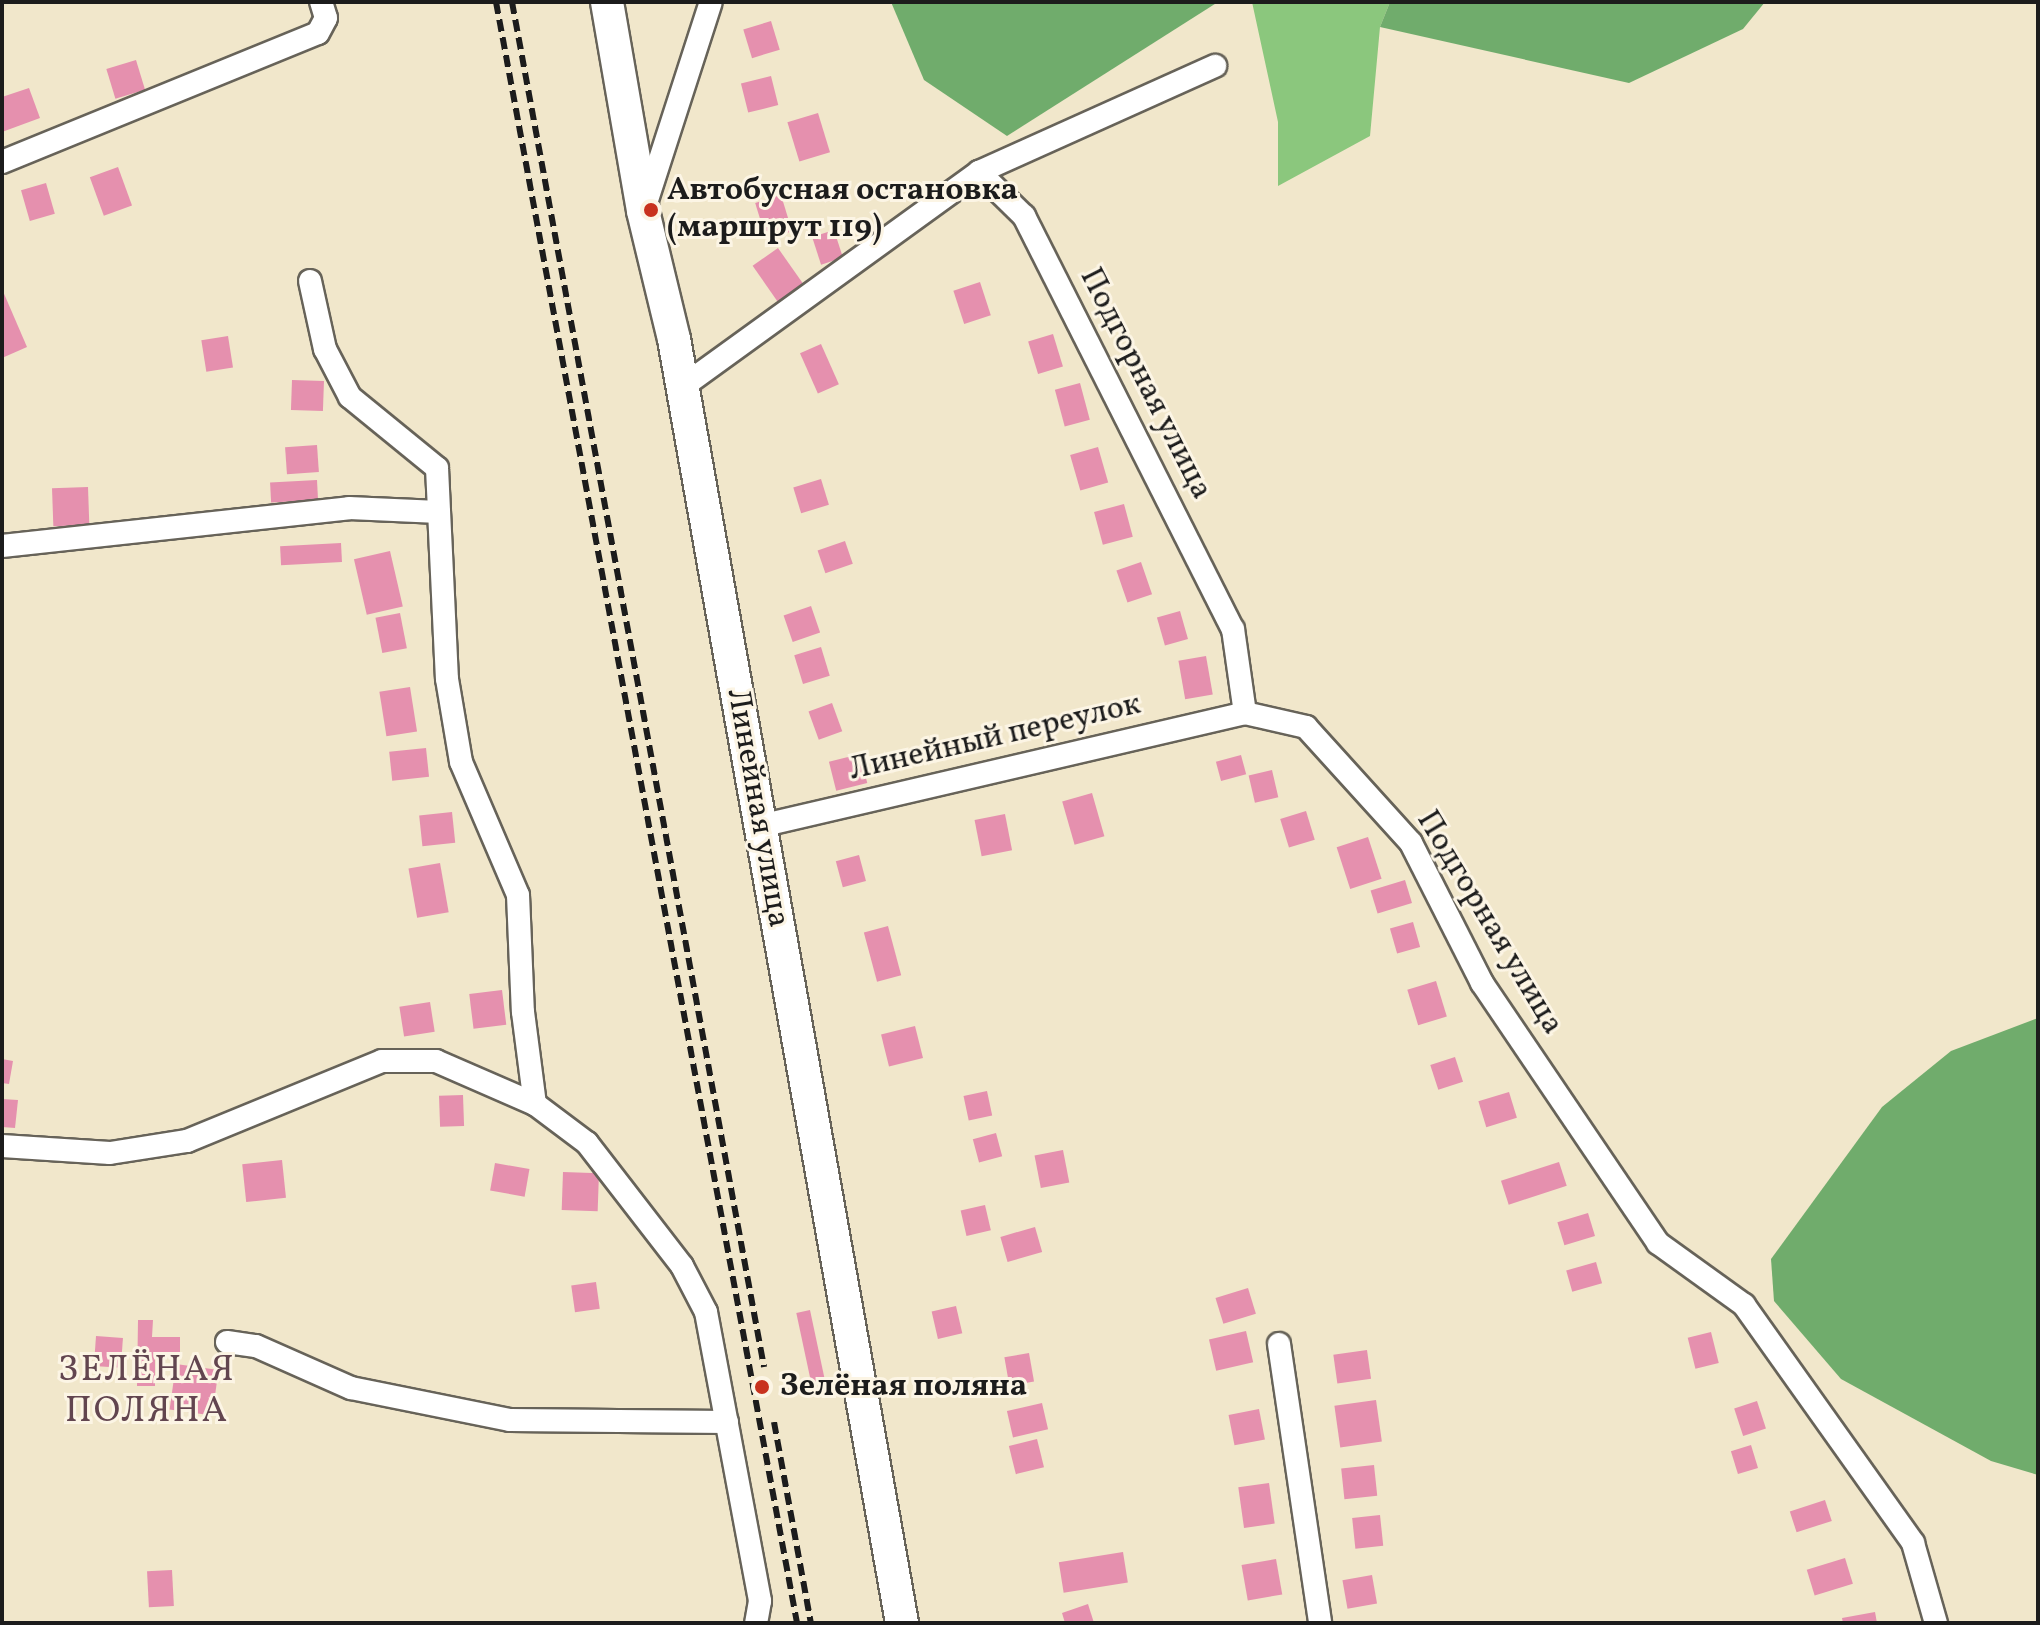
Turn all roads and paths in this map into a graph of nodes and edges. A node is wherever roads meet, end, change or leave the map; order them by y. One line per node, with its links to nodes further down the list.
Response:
1 (321, 2): 5 (street)
2 (607, 2): 7 (street, Линейная улица)
3 (711, 2): 7 (street)
4 (1215, 66): 6 (street)
5 (2, 162)
6 (979, 172): 9 (street); 12 (street, Подгорная улица)
7 (643, 211): 9 (street, Линейная улица)
8 (310, 281): 10 (street)
9 (682, 387): 13 (street, Линейная улица)
10 (439, 512): 11 (street); 14 (street)
11 (2, 546)
12 (1245, 713): 13 (street, Линейный переулок); 22 (street, Подгорная улица)
13 (760, 826): 20 (street, Линейная улица)
14 (535, 1104): 15 (street); 18 (street)
15 (2, 1146)
16 (227, 1342): 18 (street)
17 (1279, 1344): 21 (street)
18 (727, 1422): 19 (street)
19 (756, 1623)
20 (902, 1623)
21 (1320, 1623)
22 (1936, 1623)

